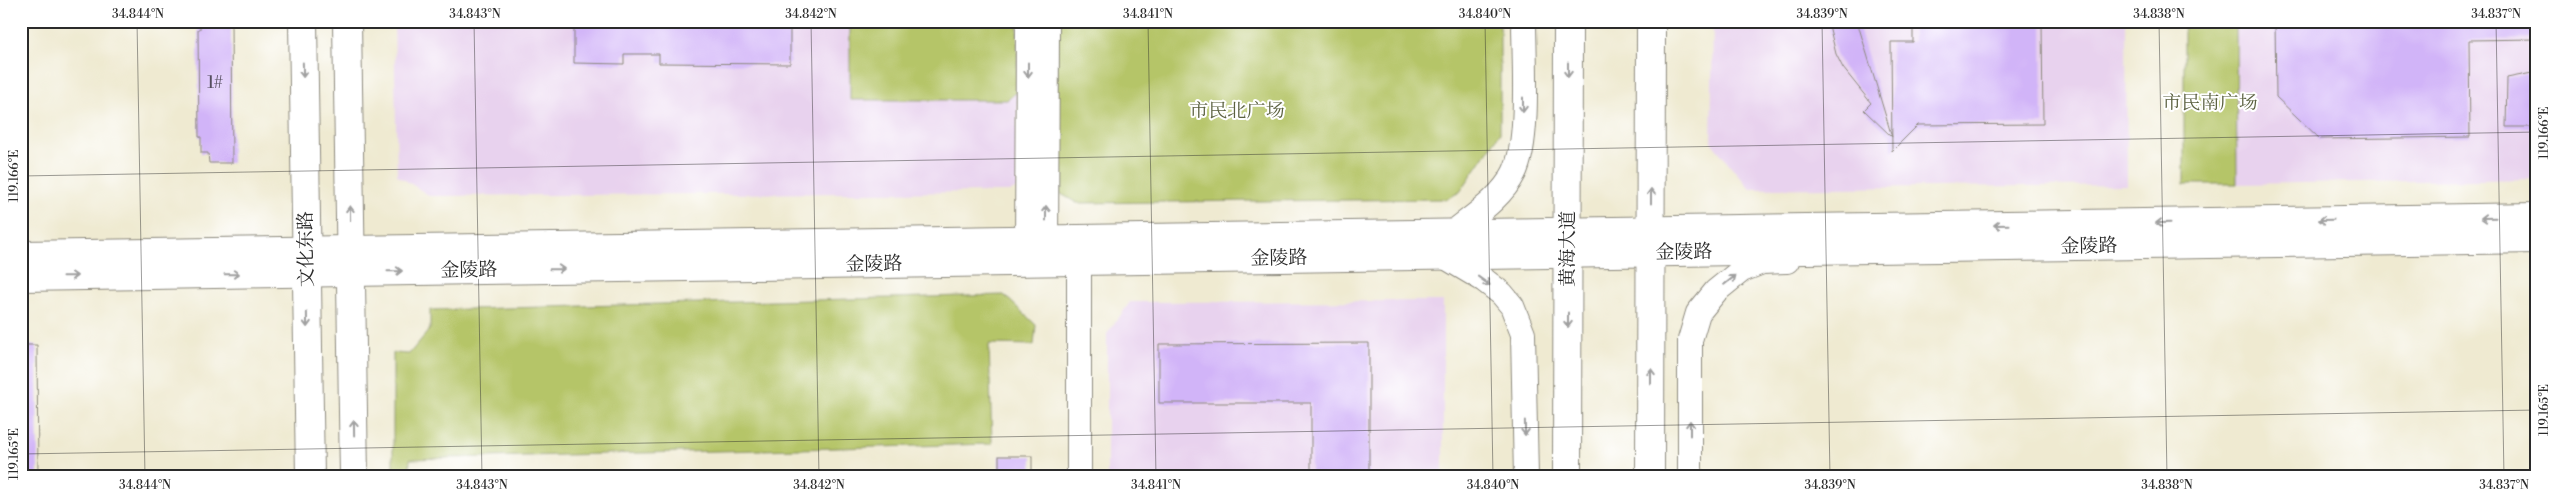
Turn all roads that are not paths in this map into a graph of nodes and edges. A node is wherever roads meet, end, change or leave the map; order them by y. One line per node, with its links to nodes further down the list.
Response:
1 (303, 21): 18 (street, 文化东路, one-way to 18)
2 (347, 21): 16 (street, one-way to 2)
3 (1028, 21): 14 (street, one-way to 14)
4 (1047, 21): 14 (street, one-way to 4)
5 (1524, 21): 12 (street, one-way to 12)
6 (1568, 21): 11 (street, 黄海大道, one-way to 11)
7 (1651, 21): 10 (street, one-way to 7)
8 (2537, 217): 10 (street, 金陵路, one-way to 10)
9 (2537, 239): 13 (street, 金陵路)
10 (1651, 242): 11 (street, 金陵路); 13 (street, 金陵路); 25 (street, one-way to 10)
11 (1568, 243): 12 (street, 金陵路); 24 (street, 黄海大道, one-way to 24)
12 (1446, 245): 14 (street, 金陵路); 17 (street, 金陵路); 23 (street, one-way to 23)
13 (1972, 247): 26 (street, one-way to 13)
14 (1036, 251): 16 (street, 金陵路); 17 (street, 金陵路)
15 (21, 255): 18 (street, 金陵路)
16 (351, 261): 18 (street, 金陵路); 21 (street, one-way to 16)
17 (1079, 261): 22 (street)
18 (306, 262): 19 (street, 金陵路, one-way to 18); 20 (street, 文化东路, one-way to 20)
19 (21, 277)
20 (310, 477)
21 (354, 477)
22 (1080, 477)
23 (1526, 477)
24 (1567, 477)
25 (1650, 477)
26 (1690, 477)

